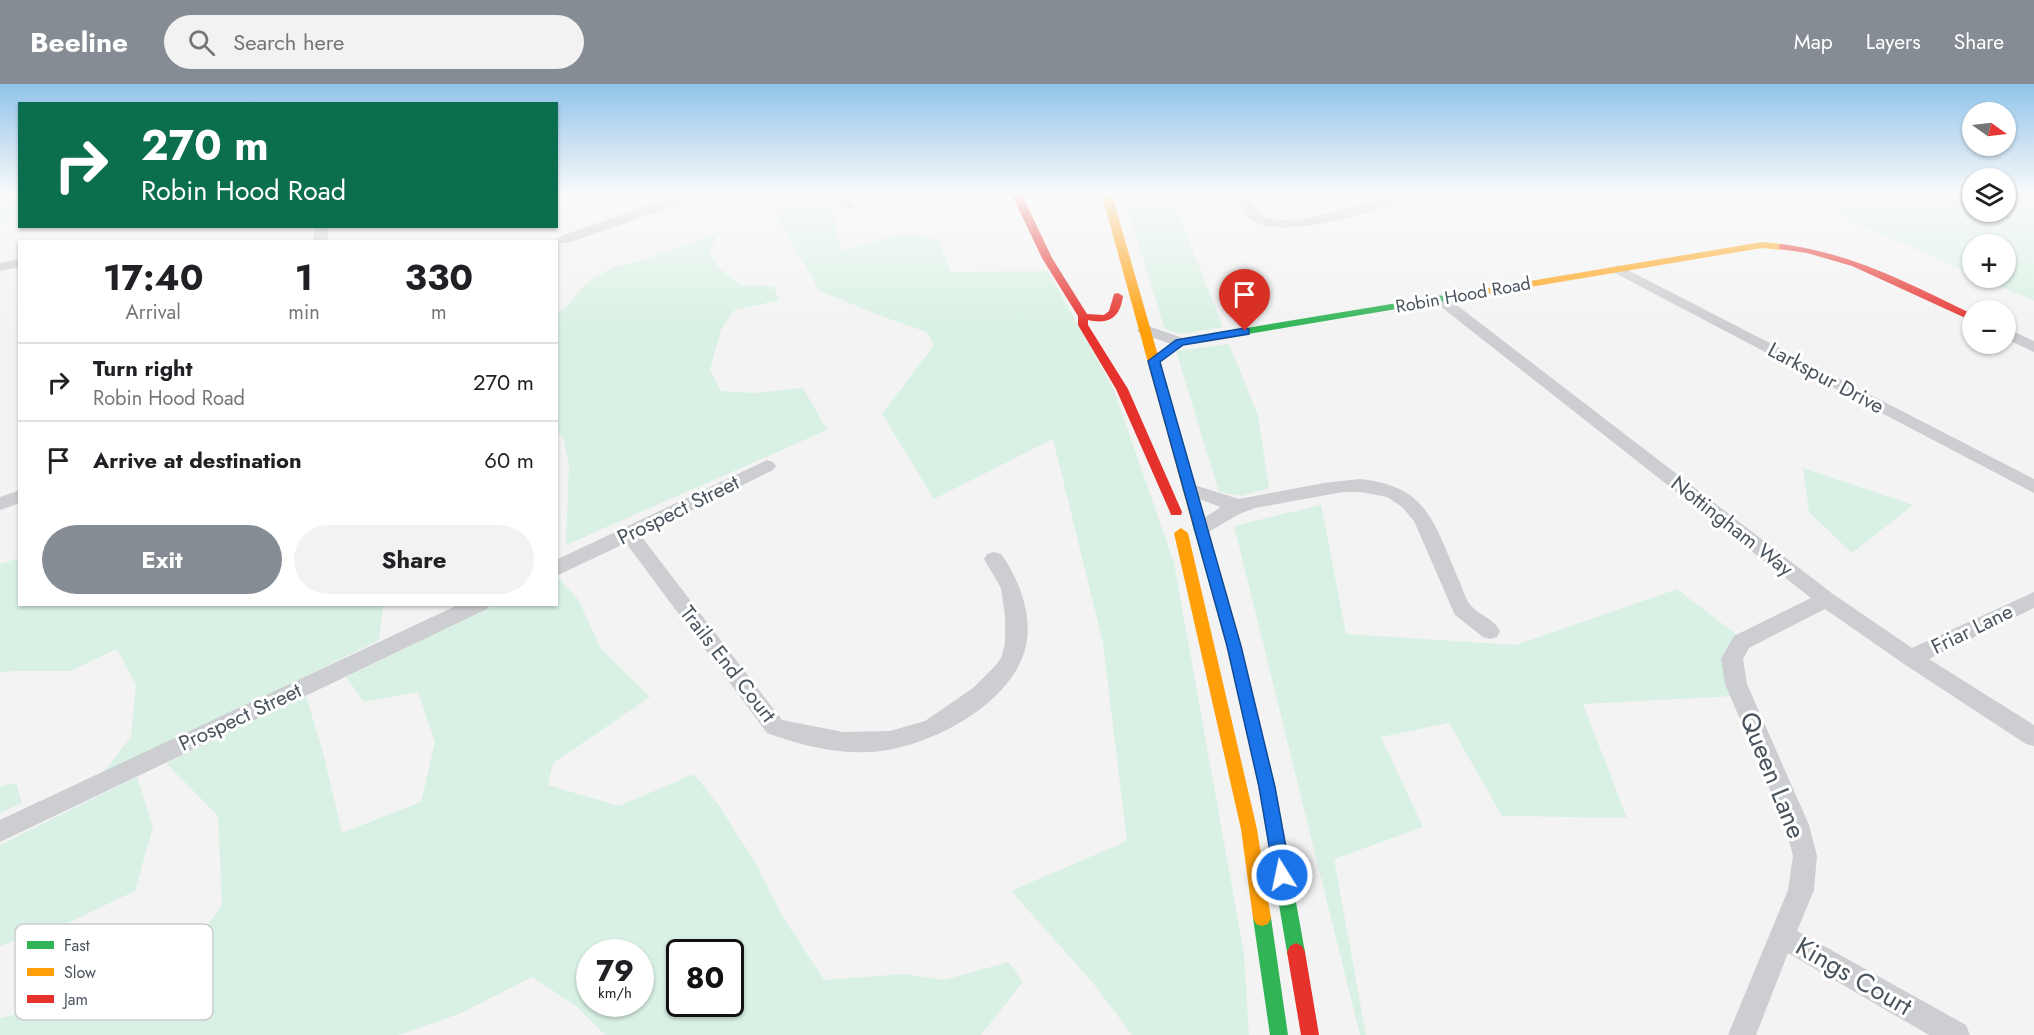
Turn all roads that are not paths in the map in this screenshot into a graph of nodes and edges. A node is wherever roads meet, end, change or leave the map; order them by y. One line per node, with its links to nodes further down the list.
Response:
1 (1038, 239): 8 (main road)
2 (1119, 239): 10 (main road)
3 (18, 263): 4 (street)
4 (0, 267)
5 (1618, 269): 6 (main road, Robin Hood Road); 7 (main road, Robin Hood Road); 17 (street, Larkspur Drive)
6 (1440, 299): 12 (main road, Robin Hood Road); 27 (street, Nottingham Way)
7 (1962, 313)
8 (1083, 316): 9 (main road); 22 (main road)
9 (1124, 317)
10 (1145, 330): 12 (street, Robin Hood Road); 14 (main road)
11 (2016, 338): 13 (street)
12 (1180, 342): 14 (main road, Robin Hood Road)
13 (2034, 347)
14 (1154, 361): 18 (main road)
15 (1152, 421): 22 (main road)
16 (766, 466): 24 (street, Prospect Street)
17 (2034, 487)
18 (1191, 490): 21 (street); 23 (main road)
19 (18, 497): 20 (street)
20 (0, 504)
21 (1238, 506): 23 (street); 30 (street)
22 (1176, 512): 35 (main road)
23 (1202, 529): 36 (main road)
24 (629, 534): 25 (street, Trails End Court); 26 (street, Prospect Street)
25 (994, 558)
26 (558, 568)
27 (1826, 599): 31 (street, Nottingham Way); 34 (street, Queen Lane)
28 (2034, 599): 31 (street, Friar Lane)
29 (476, 606): 33 (street, Prospect Street)
30 (1490, 631)
31 (1911, 658): 32 (street, Nottingham Way)
32 (2034, 737)
33 (0, 831)
34 (1782, 936): 37 (street, Queen Lane); 38 (street, Kings Court)
35 (1279, 1035)
36 (1310, 1035)
37 (1742, 1035)
38 (1956, 1035)

